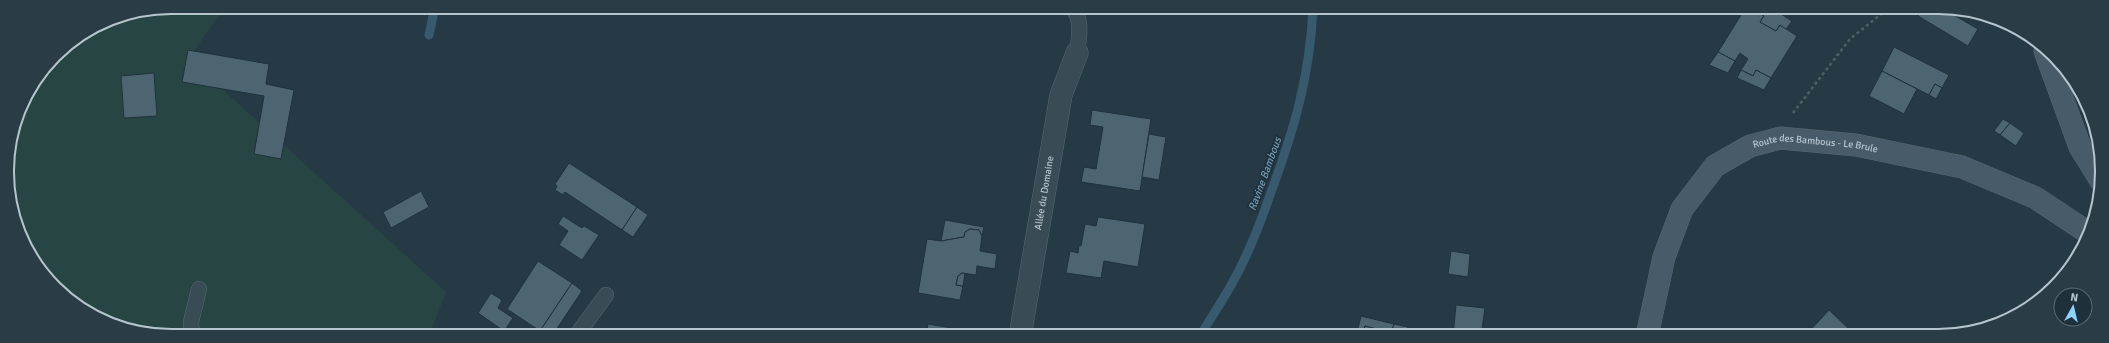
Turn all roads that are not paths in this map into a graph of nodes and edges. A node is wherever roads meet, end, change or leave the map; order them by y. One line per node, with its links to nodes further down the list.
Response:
1 (1076, 14): 2 (lane)
2 (1077, 53): 10 (street, Allée du Domaine)
3 (2048, 59): 4 (main road)
4 (2095, 170)
5 (2084, 230): 11 (main road, Route des Bambous - Le Brule)
6 (199, 289): 8 (lane)
7 (606, 294): 9 (lane)
8 (192, 329)
9 (581, 329)
10 (1021, 329)
11 (1647, 329)

